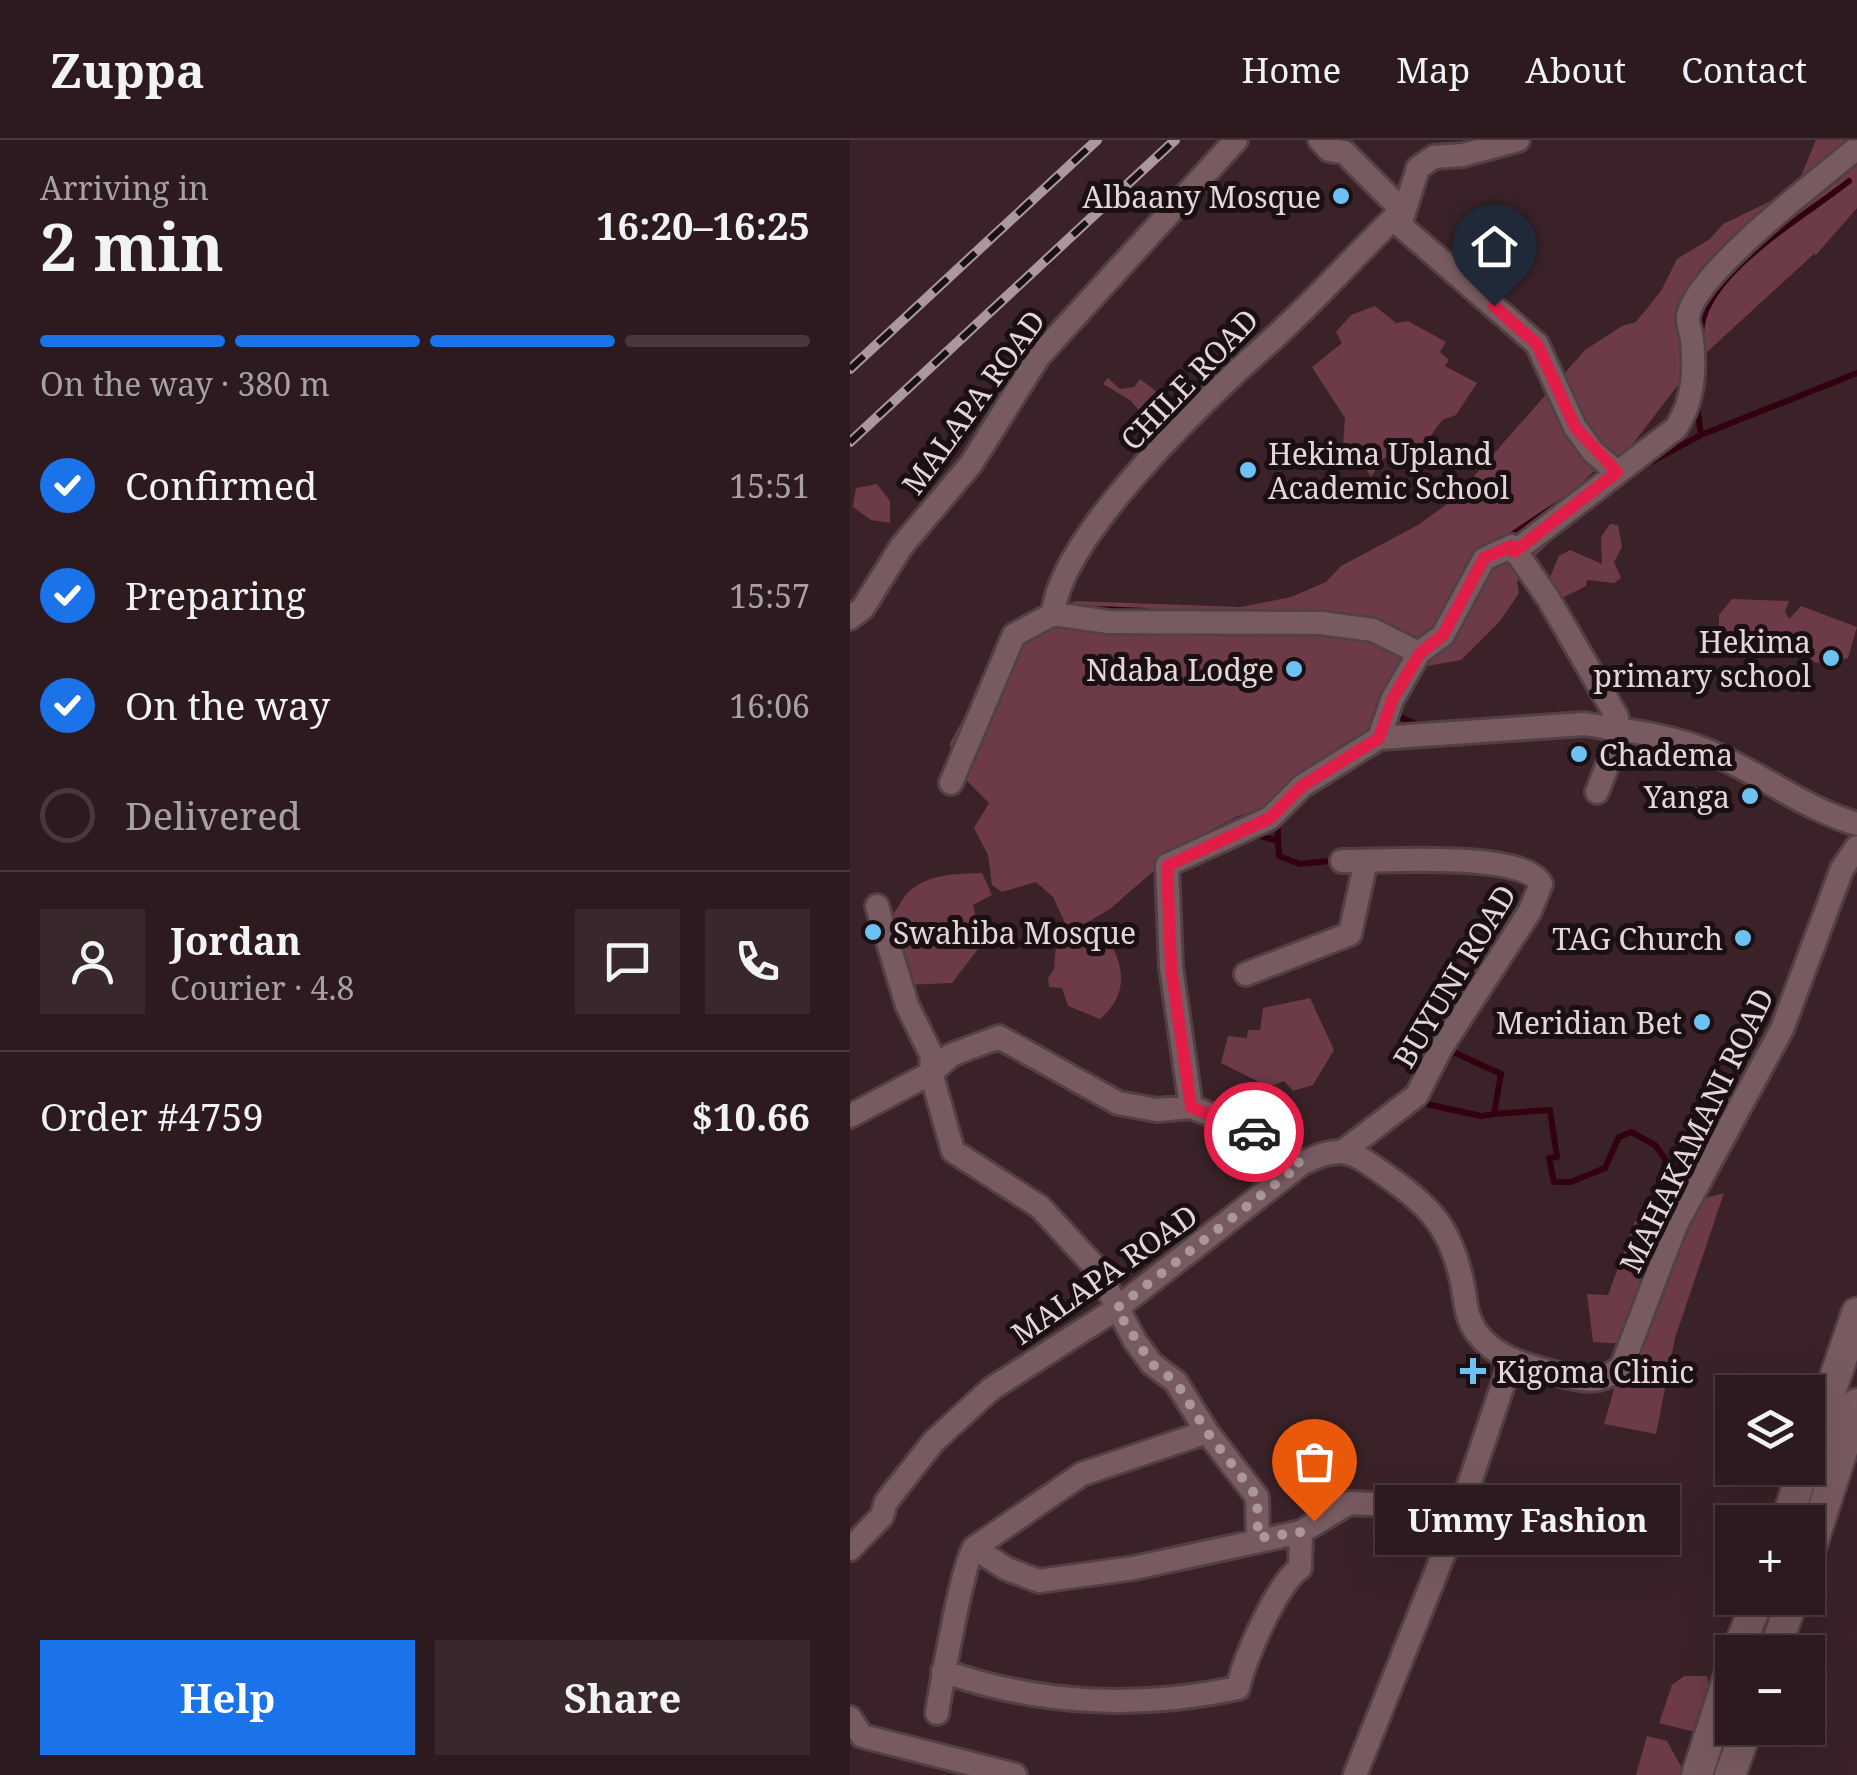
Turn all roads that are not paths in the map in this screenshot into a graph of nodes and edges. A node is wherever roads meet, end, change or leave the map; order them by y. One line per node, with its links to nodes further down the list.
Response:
1 (1236, 140): 9 (street, MALAPA ROAD)
2 (1320, 140): 5 (street)
3 (1518, 140): 5 (street, CHILE ROAD)
4 (1857, 148): 6 (street)
5 (1402, 210): 6 (street); 8 (street, CHILE ROAD)
6 (1617, 472): 7 (street)
7 (1514, 552): 10 (street); 11 (street)
8 (1053, 614): 10 (street); 13 (street)
9 (850, 618)
10 (1420, 653): 12 (street)
11 (1614, 729): 12 (street); 14 (street); 15 (street)
12 (1379, 738): 20 (street)
13 (951, 783)
14 (1597, 792)
15 (1857, 824)
16 (1857, 847): 26 (street, MAHAKAMANI ROAD)
17 (877, 906): 19 (street)
18 (1246, 974): 22 (street, BUYUNI ROAD)
19 (931, 1073): 20 (street); 21 (street); 24 (street)
20 (1191, 1107): 23 (street)
21 (850, 1116)
22 (1346, 1150): 23 (street, MALAPA ROAD); 26 (street)
23 (1301, 1164): 24 (street, MALAPA ROAD)
24 (1116, 1309): 28 (street); 34 (street, MALAPA ROAD)
25 (1857, 1313): 29 (main road)
26 (1511, 1361): 30 (street)
27 (1857, 1404): 29 (main road)
28 (1207, 1432): 32 (street); 33 (street)
29 (1825, 1453)
30 (1456, 1522): 31 (street); 41 (street)
31 (1301, 1532): 32 (street); 35 (street)
32 (1258, 1538): 33 (street)
33 (974, 1548): 35 (street)
34 (850, 1549)
35 (943, 1671): 36 (street)
36 (938, 1713)
37 (850, 1718): 40 (street)
38 (1715, 1718): 42 (main road)
39 (1741, 1745): 43 (main road)
40 (1015, 1775)
41 (1355, 1775)
42 (1696, 1775)
43 (1730, 1775)

